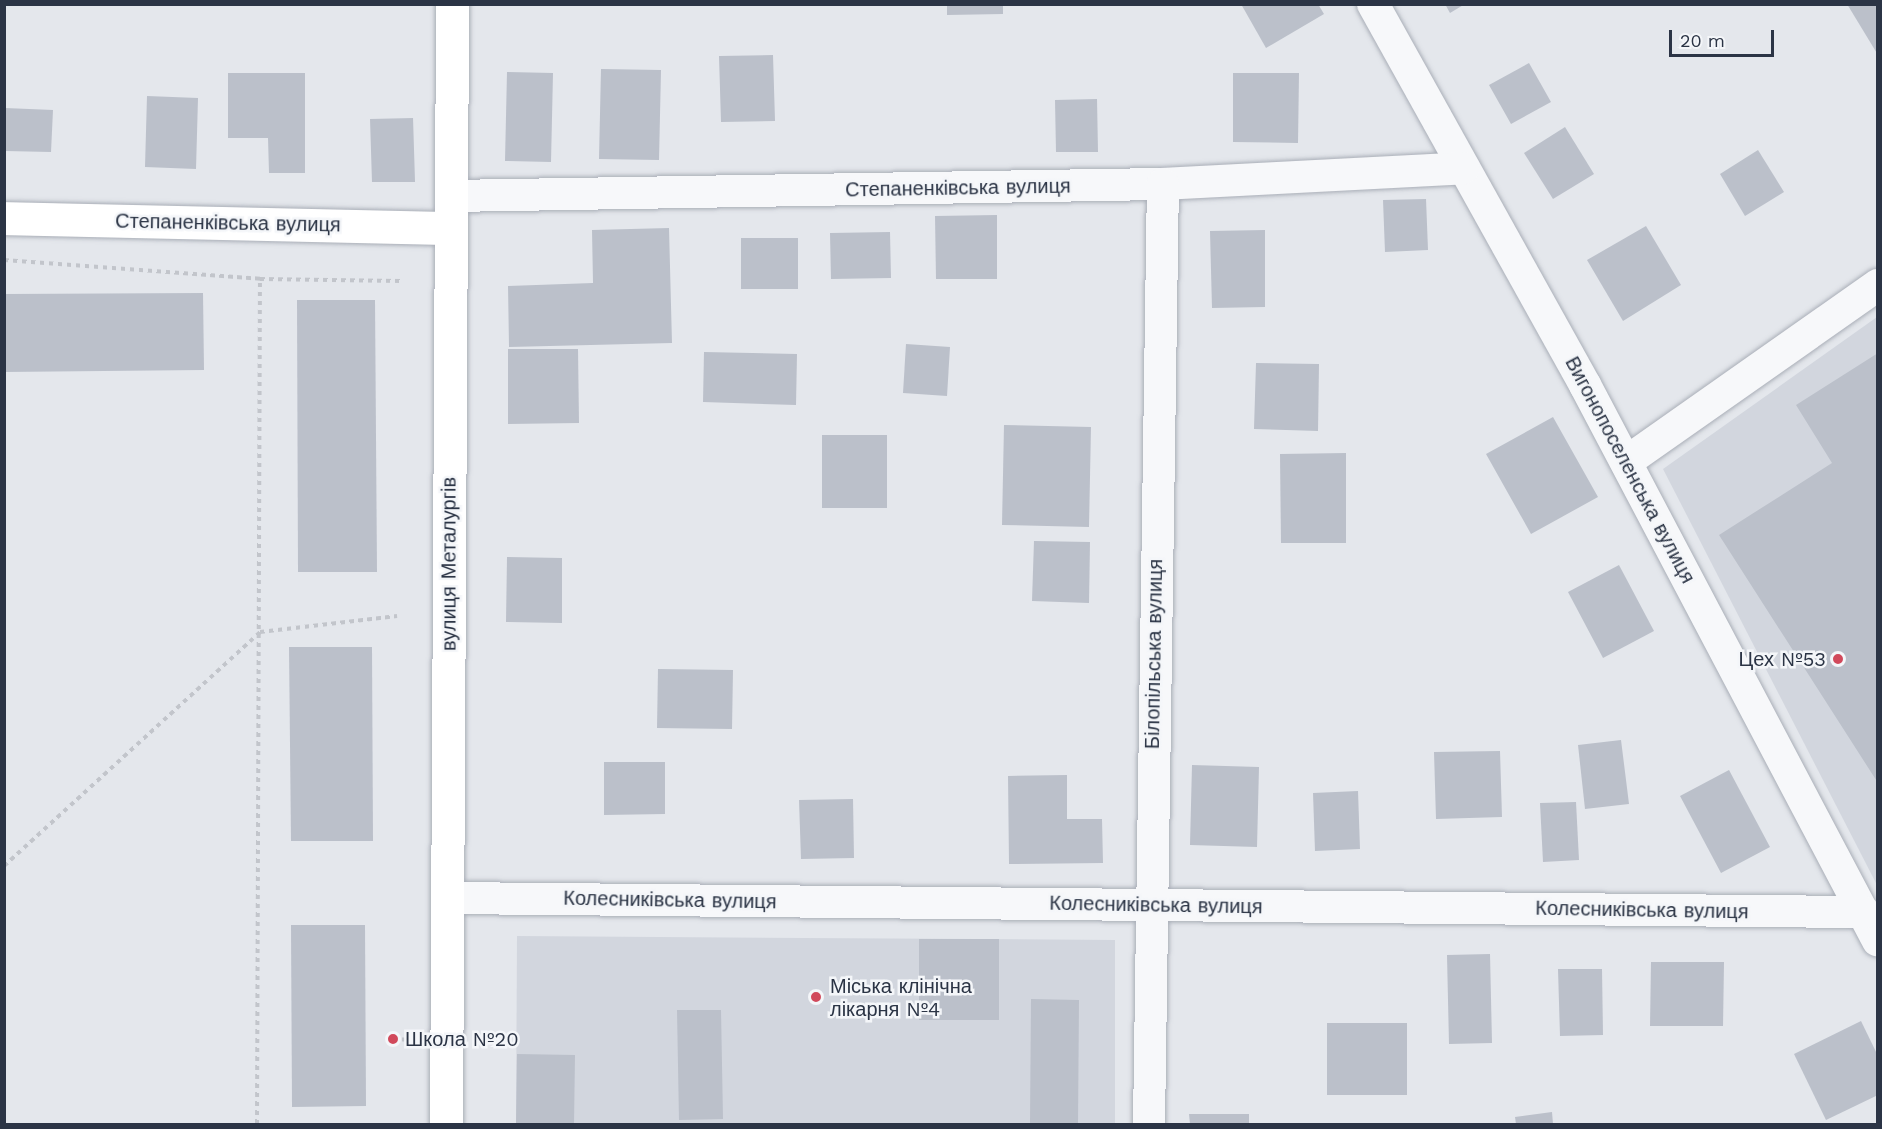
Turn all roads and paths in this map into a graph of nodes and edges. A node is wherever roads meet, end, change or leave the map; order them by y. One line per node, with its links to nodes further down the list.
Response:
1 (452, 4): 5 (main road, вулиця Металургів)
2 (1373, 4): 3 (street, Вигонопоселенська вулиця)
3 (1464, 168): 4 (street, Степаненківська вулиця); 12 (street, Вигонопоселенська вулиця)
4 (1163, 184): 5 (street, Степаненківська вулиця); 17 (street, Білопільська вулиця)
5 (451, 196): 7 (main road, вулиця Металургів)
6 (4, 218): 7 (main road, Степаненківська вулиця)
7 (451, 228): 16 (main road, вулиця Металургів)
8 (4, 260): 9 (path)
9 (260, 279): 10 (path); 14 (path)
10 (401, 281)
11 (1878, 285): 12 (street)
12 (1626, 462): 18 (street, Вигонопоселенська вулиця)
13 (397, 616): 14 (path)
14 (260, 632): 15 (path); 20 (path)
15 (4, 866)
16 (448, 898): 17 (street, Колесниківська вулиця); 21 (main road, вулиця Металургів)
17 (1149, 905): 18 (street, Колесниківська вулиця); 22 (street, Білопільська вулиця)
18 (1864, 912): 19 (street, Вигонопоселенська вулиця)
19 (1878, 941)
20 (257, 1125)
21 (446, 1125)
22 (1149, 1125)

